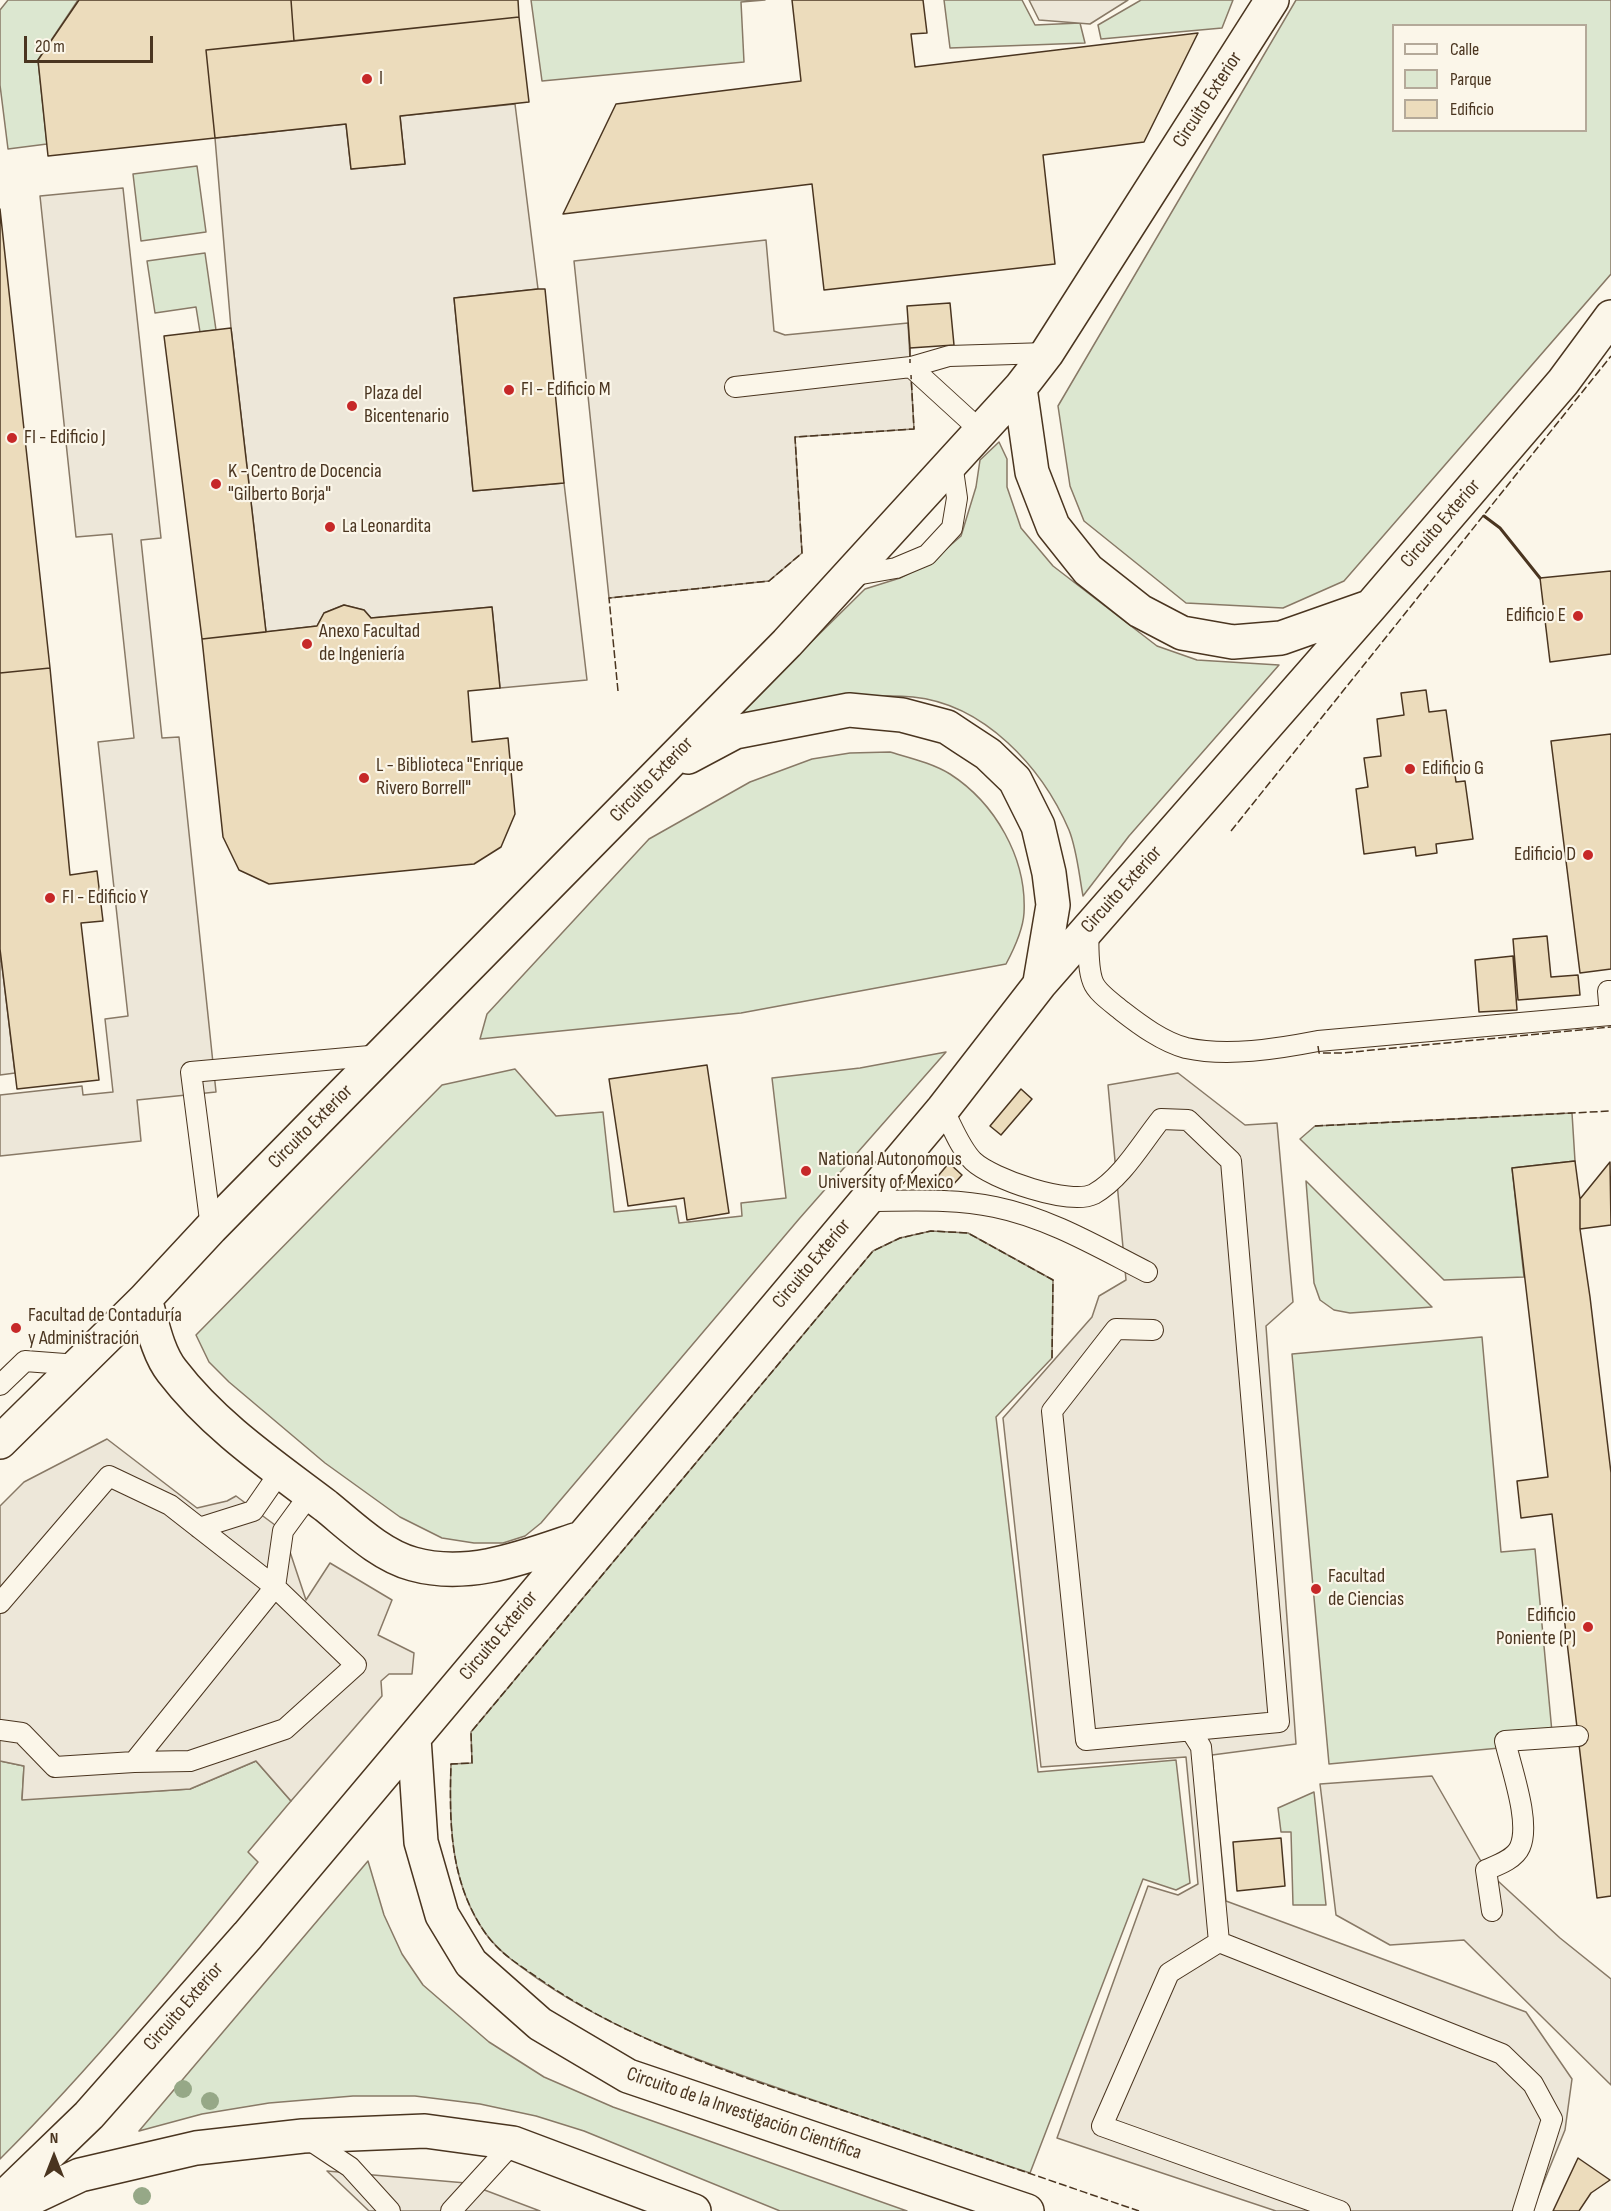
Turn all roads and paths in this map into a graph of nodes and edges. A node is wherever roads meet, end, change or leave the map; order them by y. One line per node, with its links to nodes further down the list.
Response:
1 (1272, 0): 3 (street, Circuito Exterior)
2 (1611, 317): 10 (street, Circuito Exterior)
3 (1047, 353): 4 (lane); 6 (street, Circuito Exterior)
4 (910, 368): 5 (lane); 7 (lane)
5 (735, 387)
6 (1020, 388): 7 (street, Circuito Exterior); 10 (street)
7 (981, 431): 8 (street, Circuito Exterior)
8 (952, 463): 9 (street, Circuito Exterior); 9 (lane)
9 (850, 576): 11 (street, Circuito Exterior)
10 (1371, 606): 12 (street, Circuito Exterior)
11 (662, 771): 13 (street); 15 (street, Circuito Exterior)
12 (1088, 928): 13 (street, Circuito Exterior); 14 (lane)
13 (1040, 984): 16 (street, Circuito Exterior)
14 (1611, 991)
15 (381, 1055): 18 (street, Circuito Exterior); 18 (lane)
16 (943, 1109): 17 (street, Circuito Exterior); 32 (lane)
17 (866, 1201): 19 (lane); 28 (street, Circuito Exterior)
18 (211, 1228): 20 (street, Circuito Exterior)
19 (1147, 1272)
20 (145, 1299): 22 (street, Circuito Exterior); 25 (street)
21 (1153, 1330): 32 (lane)
22 (78, 1365): 23 (lane); 24 (street, Circuito Exterior)
23 (0, 1385)
24 (0, 1442)
25 (280, 1472): 26 (street); 27 (lane)
26 (310, 1494): 28 (street); 29 (lane)
27 (200, 1528): 29 (lane); 30 (lane)
28 (581, 1538): 34 (street, Circuito Exterior)
29 (275, 1587): 35 (lane); 35 (lane)
30 (0, 1603)
31 (0, 1730): 35 (lane)
32 (1191, 1731): 37 (lane)
33 (1578, 1737): 36 (lane)
34 (414, 1738): 40 (street, Circuito Exterior); 45 (street, Circuito de la Investigación Científica)
35 (134, 1762)
36 (1492, 1911)
37 (1219, 1942): 46 (lane); 47 (lane)
38 (303, 2136): 39 (street); 41 (street); 42 (lane)
39 (513, 2143): 43 (lane); 44 (street)
40 (0, 2201)
41 (4, 2211)
42 (390, 2211)
43 (451, 2211)
44 (694, 2211)
45 (1028, 2211)
46 (1340, 2211)
47 (1523, 2211)

